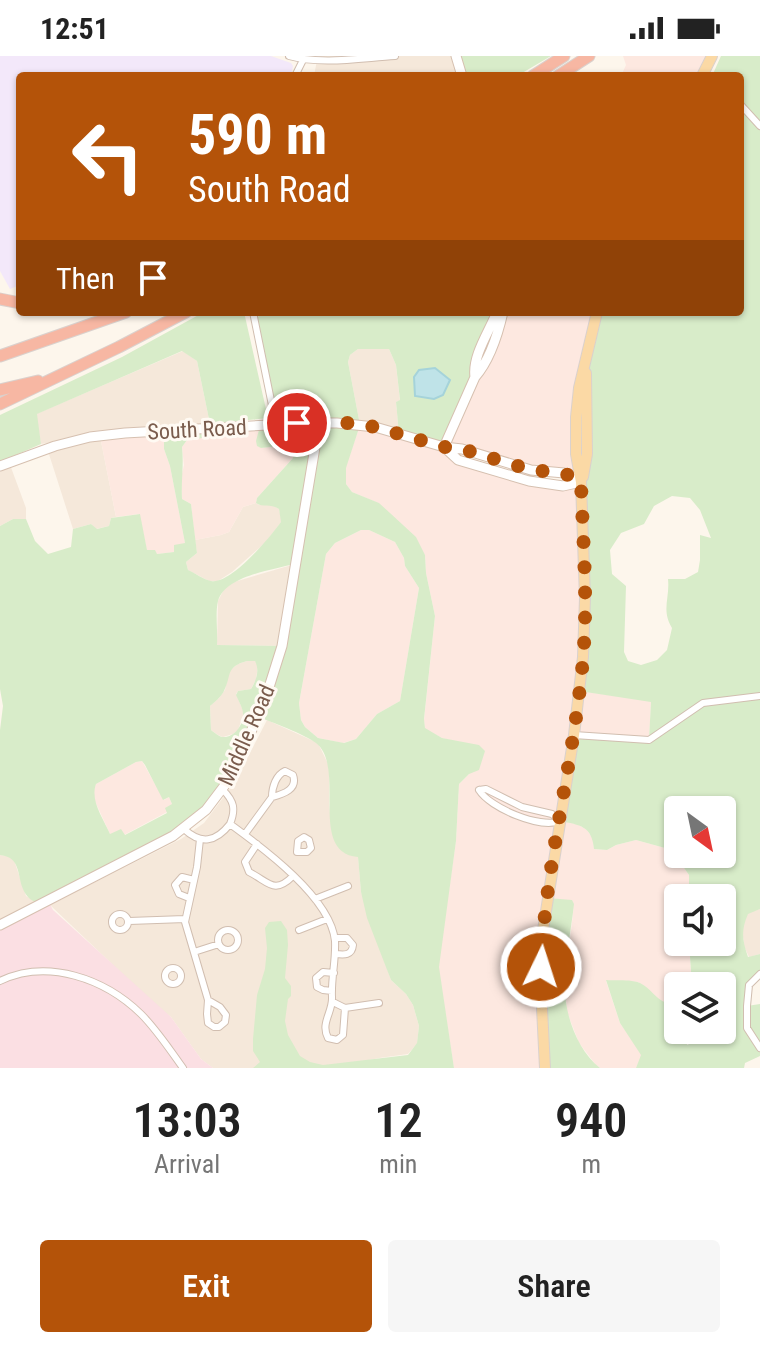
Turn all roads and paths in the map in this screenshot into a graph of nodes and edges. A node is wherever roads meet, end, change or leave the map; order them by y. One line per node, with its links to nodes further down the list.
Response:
1 (289, 56): 5 (street)
2 (395, 56): 5 (street)
3 (564, 56): 7 (highway)
4 (589, 56): 8 (highway)
5 (303, 60): 6 (street)
6 (297, 72)
7 (539, 72)
8 (564, 72)
9 (744, 108): 10 (street)
10 (760, 126)
11 (115, 316): 16 (highway)
12 (178, 316): 17 (highway)
13 (254, 316): 21 (street)
14 (499, 316): 22 (main road)
15 (596, 316): 24 (main road)
16 (0, 356)
17 (58, 376): 18 (highway); 19 (highway)
18 (0, 390)
19 (0, 404)
20 (319, 423): 21 (main road, South Road); 22 (main road, South Road); 27 (main road, Middle Road)
21 (276, 425): 23 (main road, South Road)
22 (444, 447): 24 (main road, South Road)
23 (0, 466)
24 (581, 482): 26 (main road)
25 (760, 696): 26 (street)
26 (574, 735): 29 (main road)
27 (223, 790): 30 (street); 31 (main road, Middle Road)
28 (272, 797): 28 (street); 32 (street)
29 (560, 821): 29 (street); 63 (main road)
30 (230, 824): 32 (street); 33 (street)
31 (184, 829): 33 (street); 45 (main road, Middle Road)
32 (245, 834): 34 (street)
33 (200, 839): 38 (street)
34 (257, 844): 36 (street); 37 (street)
35 (297, 852): 36 (street)
36 (284, 866): 37 (street)
37 (293, 876): 41 (street)
38 (194, 880): 40 (street); 40 (street)
39 (348, 886): 41 (street)
40 (189, 898): 42 (street)
41 (315, 899): 43 (street)
42 (185, 919): 44 (street); 49 (street)
43 (327, 919): 46 (street); 47 (street)
44 (129, 921)
45 (0, 925)
46 (299, 930)
47 (335, 938): 50 (street); 50 (street)
48 (219, 944): 49 (street)
49 (194, 952): 51 (street)
50 (335, 954): 52 (street)
51 (199, 968): 54 (street); 57 (street)
52 (334, 973): 56 (street); 56 (street)
53 (760, 974): 61 (street)
54 (182, 975)
55 (0, 981): 62 (street)
56 (332, 991): 58 (street)
57 (208, 1000)
58 (333, 1002): 60 (street); 60 (street)
59 (379, 1003): 60 (street)
60 (345, 1008)
61 (760, 1048)
62 (183, 1068)
63 (545, 1068)

